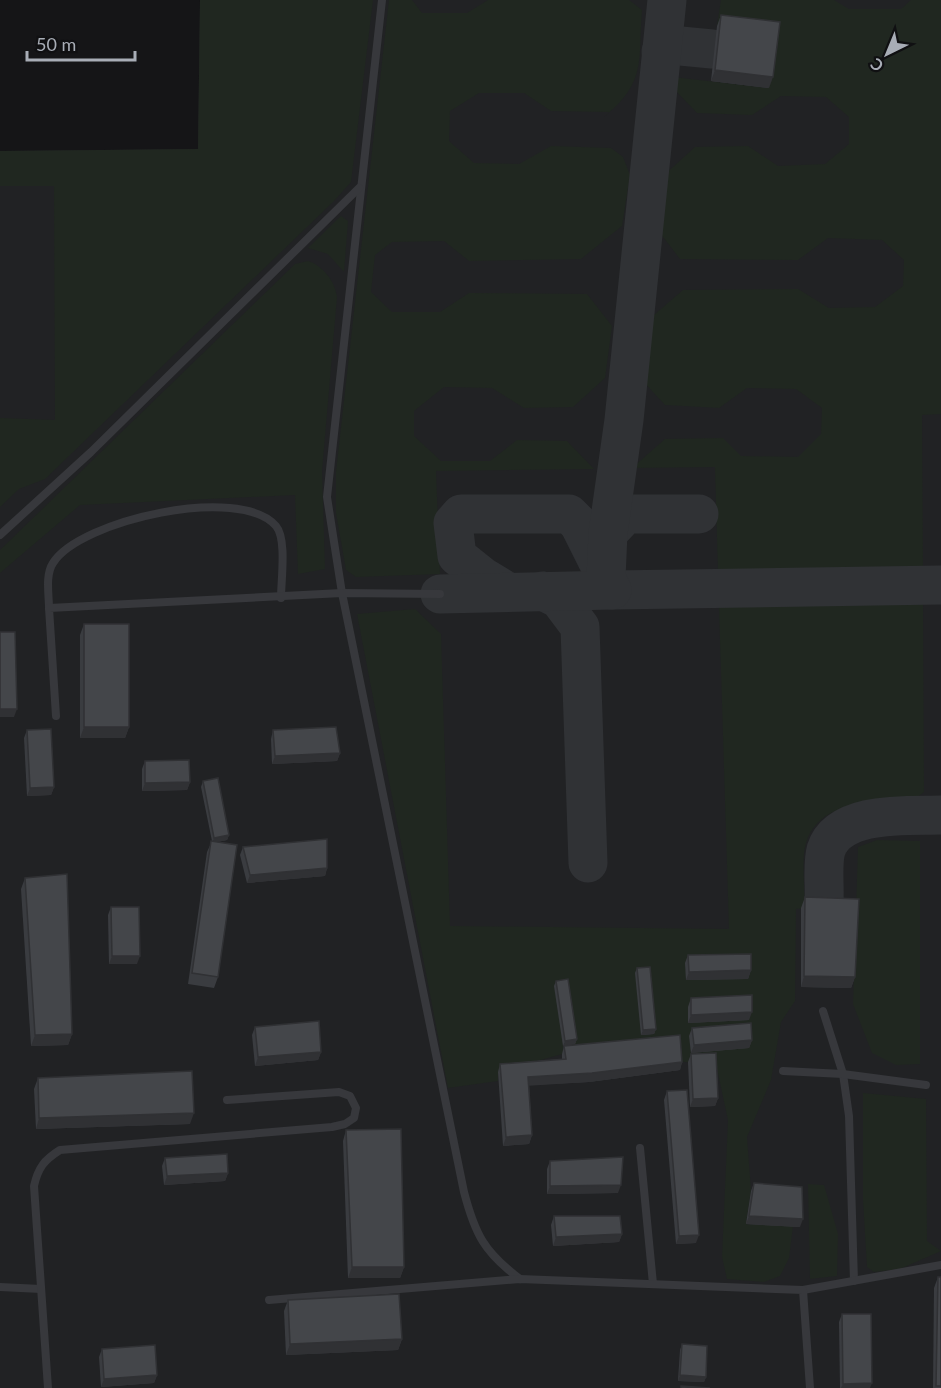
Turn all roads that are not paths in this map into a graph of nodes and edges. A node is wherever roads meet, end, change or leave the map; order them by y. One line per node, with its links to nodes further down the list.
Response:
1 (382, 0): 2 (lane)
2 (359, 188): 3 (lane); 4 (lane)
3 (0, 536)
4 (342, 593): 5 (lane); 6 (lane); 16 (lane)
5 (440, 594)
6 (281, 598): 7 (lane); 7 (lane)
7 (49, 608): 8 (lane)
8 (56, 716)
9 (823, 1011): 11 (lane)
10 (783, 1071): 11 (lane)
11 (843, 1074): 12 (lane); 17 (lane)
12 (926, 1085)
13 (226, 1100): 20 (lane)
14 (640, 1148): 18 (lane)
15 (941, 1265): 17 (lane)
16 (520, 1279): 18 (lane); 22 (lane)
17 (854, 1281): 21 (lane)
18 (653, 1284): 21 (lane)
19 (0, 1287): 20 (lane)
20 (42, 1289): 23 (lane)
21 (802, 1290): 24 (lane)
22 (269, 1300)
23 (48, 1388)
24 (810, 1388)

